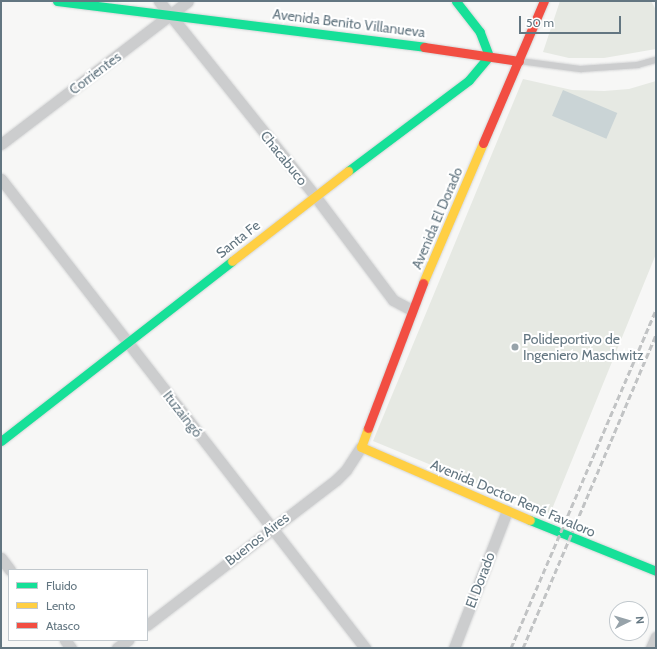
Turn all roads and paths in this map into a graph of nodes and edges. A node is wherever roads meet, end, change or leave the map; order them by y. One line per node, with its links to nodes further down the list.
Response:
1 (57, 1): 6 (street, Avenida Benito Villanueva)
2 (159, 1): 6 (street, Chacabuco)
3 (188, 1): 6 (street, Corrientes)
4 (456, 1): 7 (street)
5 (544, 1): 9 (street, Avenida El Dorado)
6 (170, 16): 7 (street, Avenida Benito Villanueva); 10 (street, Corrientes); 12 (street, Chacabuco)
7 (489, 56): 9 (street, Avenida Benito Villanueva); 12 (street, Santa Fe)
8 (656, 60): 9 (lane)
9 (518, 61): 13 (street, Avenida El Dorado)
10 (1, 144)
11 (1, 179): 14 (street, Ituzaingó)
12 (315, 196): 13 (street, Chacabuco); 14 (street, Santa Fe)
13 (412, 310): 16 (street, Avenida El Dorado)
14 (128, 342): 15 (street, Santa Fe); 18 (street, Ituzaingó)
15 (1, 441)
16 (360, 447): 17 (street, Avenida Doctor René Favaloro); 18 (street, Buenos Aires)
17 (507, 512): 21 (street, Avenida Doctor René Favaloro); 27 (street, El Dorado)
18 (270, 528): 22 (street, Buenos Aires); 26 (street, Ituzaingó)
19 (1, 558): 20 (street)
20 (9, 569)
21 (656, 571)
22 (148, 624)
23 (656, 637): 28 (street)
24 (127, 641): 25 (street)
25 (117, 648)
26 (365, 648)
27 (454, 648)
28 (651, 648)

